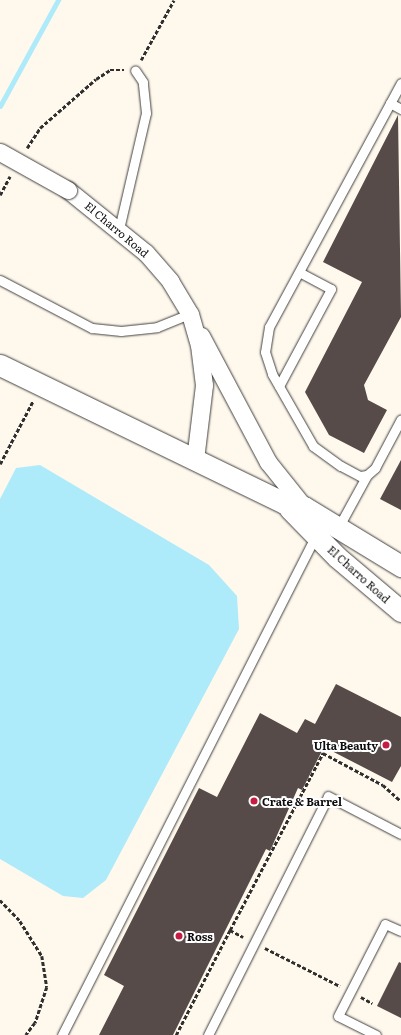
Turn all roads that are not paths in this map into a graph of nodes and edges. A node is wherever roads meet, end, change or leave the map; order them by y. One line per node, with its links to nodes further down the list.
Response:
1 (135, 70): 6 (lane)
2 (401, 83): 3 (lane)
3 (390, 103): 4 (lane); 7 (lane)
4 (401, 109)
5 (0, 152): 6 (street, El Charro Road, bridge)
6 (119, 229): 9 (street, El Charro Road)
7 (299, 272): 11 (lane); 11 (lane)
8 (0, 280): 9 (lane)
9 (190, 314): 13 (street, El Charro Road); 15 (street)
10 (0, 365): 13 (street, El Charro Road)
11 (279, 386): 14 (lane)
12 (401, 419): 14 (lane)
13 (195, 459): 15 (street, El Charro Road)
14 (367, 475): 16 (lane)
15 (294, 505): 16 (street, El Charro Road); 17 (street, El Charro Road)
16 (338, 528): 18 (street, El Charro Road)
17 (316, 534): 19 (street, El Charro Road); 22 (lane)
18 (401, 566)
19 (401, 611)
20 (401, 834): 23 (lane)
21 (401, 931): 24 (lane)
22 (62, 1035)
23 (208, 1035)
24 (376, 1035)

